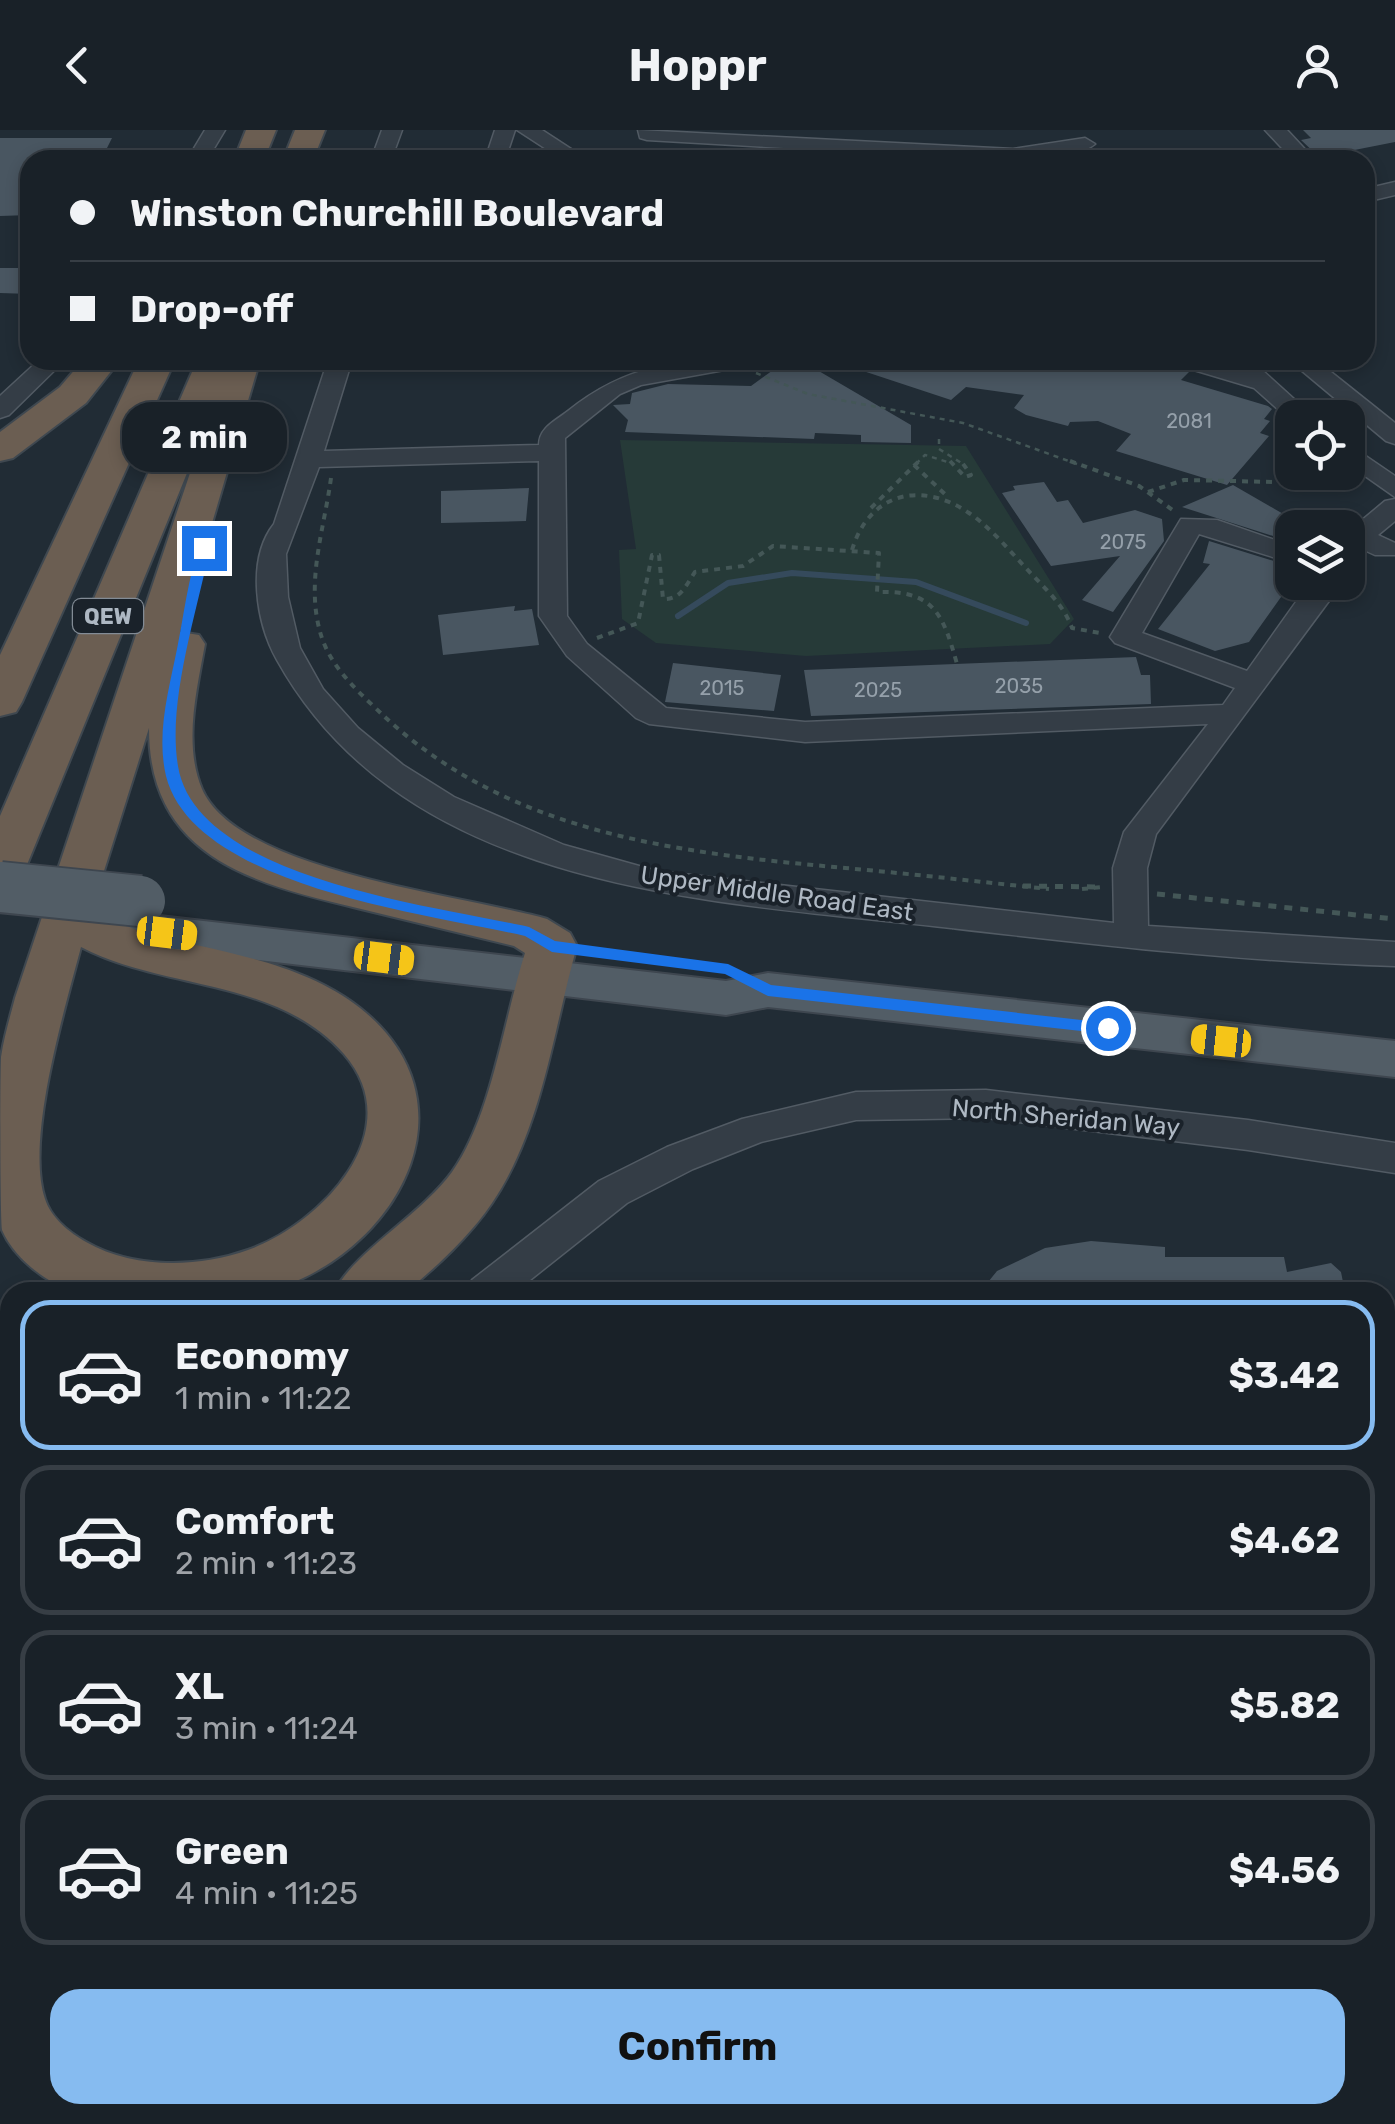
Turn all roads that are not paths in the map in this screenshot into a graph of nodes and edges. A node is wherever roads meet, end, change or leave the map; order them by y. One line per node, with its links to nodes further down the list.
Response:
1 (526, 130): 6 (street)
2 (648, 130): 4 (street)
3 (1275, 130): 10 (street)
4 (699, 137): 7 (street); 8 (street)
5 (1086, 145): 9 (street)
6 (561, 150)
7 (668, 150)
8 (914, 150)
9 (1050, 150)
10 (1295, 150)
11 (42, 370): 24 (street)
12 (94, 370): 26 (highway)
13 (152, 370): 39 (highway, QEW)
14 (211, 370): 41 (highway, QEW)
15 (239, 370): 28 (highway)
16 (311, 370): 33 (street, Upper Middle Road East)
17 (338, 370): 29 (street, Upper Middle Road East)
18 (677, 370): 27 (street)
19 (1219, 370): 22 (street)
20 (1247, 370): 22 (street)
21 (1313, 370): 25 (street)
22 (1262, 383): 23 (street)
23 (1282, 400)
24 (0, 410)
25 (1395, 436)
26 (0, 450)
27 (550, 453): 29 (street); 40 (street)
28 (218, 454): 47 (highway); 50 (highway)
29 (320, 458): 33 (street, Upper Middle Road East)
30 (1365, 465): 31 (street)
31 (1395, 489)
32 (1395, 507): 34 (street)
33 (274, 543): 45 (street, Upper Middle Road East)
34 (1390, 547): 36 (street)
35 (1275, 549): 38 (street)
36 (1365, 560)
37 (1316, 600): 38 (street)
38 (1253, 684): 40 (street)
39 (0, 702)
40 (1230, 714): 45 (street)
41 (0, 872)
42 (0, 887): 44 (main road, bridge)
43 (0, 914): 44 (main road)
44 (119, 925): 47 (main road); 51 (highway)
45 (1131, 937): 46 (street, Upper Middle Road East)
46 (1395, 954)
47 (547, 962): 48 (main road); 52 (highway)
48 (1395, 1060)
49 (1395, 1158): 53 (street, North Sheridan Way)
50 (121, 1282)
51 (219, 1282)
52 (377, 1282)
53 (499, 1282)

